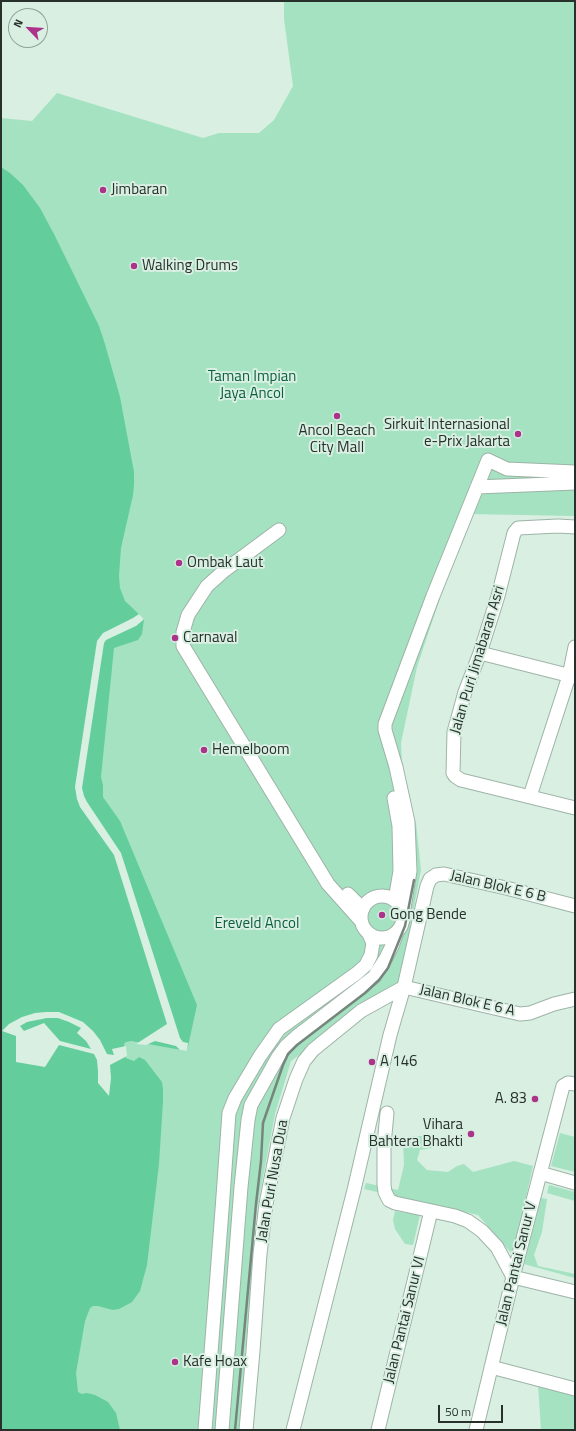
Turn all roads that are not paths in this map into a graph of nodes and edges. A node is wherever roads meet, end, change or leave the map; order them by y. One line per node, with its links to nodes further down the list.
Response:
1 (533, 470): 2 (street); 4 (street); 5 (street)
2 (575, 472)
3 (575, 483): 4 (street)
4 (532, 484): 5 (street)
5 (477, 487): 11 (street)
6 (575, 527): 9 (street, Jalan Puri Jimabaran Asri)
7 (281, 532): 17 (street)
8 (575, 647): 10 (street)
9 (480, 653): 10 (street); 12 (street, Jalan Puri Jimabaran Asri)
10 (572, 676): 12 (street)
11 (389, 743): 14 (street); 16 (street)
12 (530, 796): 13 (street, Jalan Puri Jimabaran Asri)
13 (575, 808)
14 (395, 900): 16 (street); 17 (street)
15 (575, 906): 20 (street, Jalan Blok E 6 B)
16 (403, 914): 18 (street)
17 (362, 915): 19 (street)
18 (397, 932): 19 (street); 28 (street)
19 (369, 934): 26 (street)
20 (404, 987): 21 (street, Jalan Blok E 6 A); 35 (street, Jalan Puri Nusa Dua); 36 (street)
21 (575, 999)
22 (575, 1084): 24 (street, Jalan Pantai Sanur V)
23 (387, 1113): 27 (street)
24 (540, 1173): 25 (street); 29 (street, Jalan Pantai Sanur V)
25 (575, 1183)
26 (222, 1210): 28 (street); 33 (street)
27 (431, 1211): 29 (street); 37 (street, Jalan Pantai Sanur VI)
28 (240, 1212): 34 (street)
29 (513, 1277): 30 (street); 31 (street, Jalan Pantai Sanur V)
30 (575, 1292)
31 (491, 1367): 32 (street); 38 (street, Jalan Pantai Sanur V)
32 (575, 1389)
33 (205, 1430)
34 (222, 1430)
35 (246, 1430)
36 (293, 1430)
37 (378, 1430)
38 (476, 1430)

